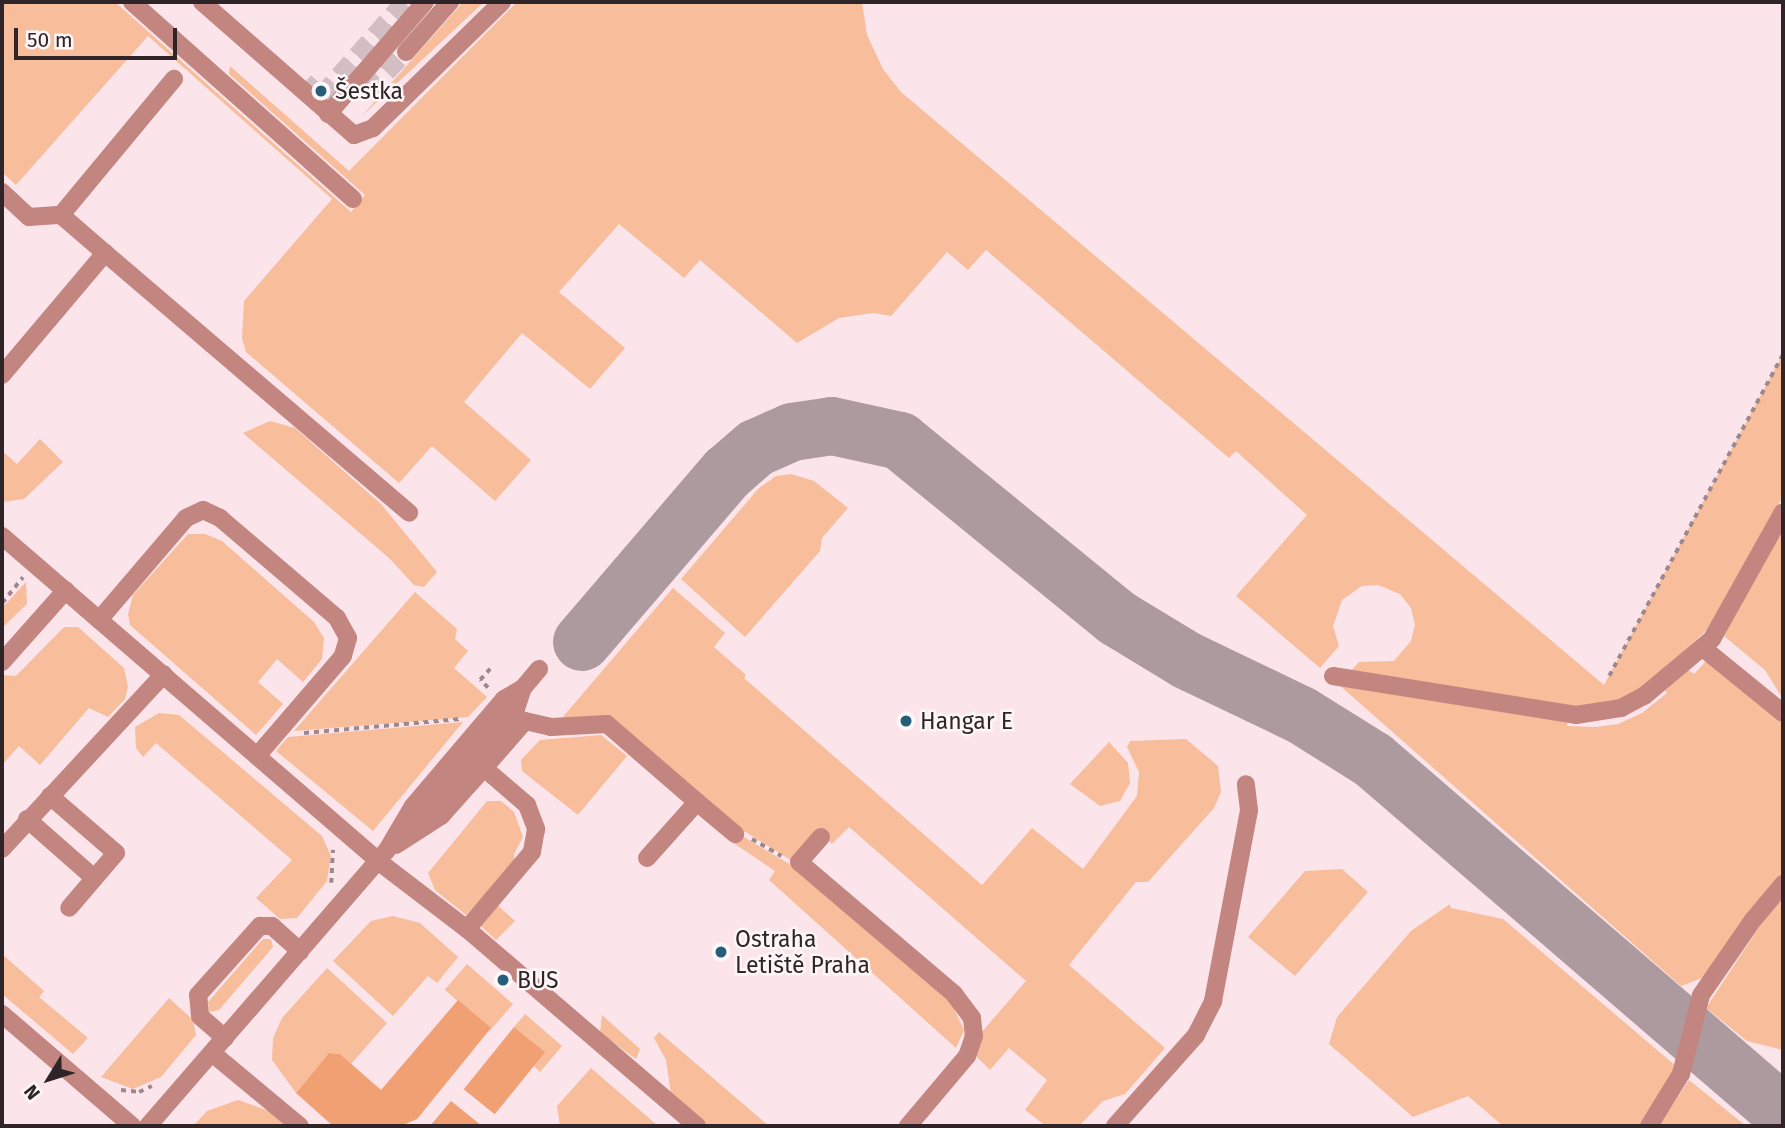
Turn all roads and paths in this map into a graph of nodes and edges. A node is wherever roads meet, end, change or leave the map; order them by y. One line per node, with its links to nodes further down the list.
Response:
1 (132, 2): 10 (lane)
2 (203, 2): 8 (lane)
3 (425, 2): 8 (lane)
4 (450, 2): 6 (lane)
5 (502, 2): 8 (lane)
6 (406, 51)
7 (174, 79): 11 (lane)
8 (328, 114)
9 (2, 192): 11 (lane)
10 (353, 199)
11 (61, 215): 12 (lane)
12 (105, 253): 14 (lane); 16 (lane)
13 (1783, 354): 27 (path)
14 (2, 376)
15 (1783, 512): 22 (lane)
16 (409, 513)
17 (5, 547): 19 (lane)
18 (24, 576): 20 (path)
19 (66, 590): 21 (lane); 23 (lane)
20 (2, 603)
21 (99, 620): 25 (lane); 30 (lane)
22 (1703, 648): 26 (lane); 28 (lane)
23 (2, 662)
24 (539, 669): 40 (lane)
25 (164, 674): 31 (lane); 34 (lane)
26 (1333, 676)
27 (1609, 676)
28 (1783, 713)
29 (463, 719): 30 (path)
30 (274, 736): 31 (lane)
31 (257, 756): 40 (lane)
32 (484, 768): 35 (lane); 40 (lane); 46 (lane)
33 (1246, 784): 56 (lane)
34 (50, 796): 36 (lane); 43 (lane)
35 (697, 802): 37 (lane); 41 (lane)
36 (27, 819): 39 (lane); 43 (lane)
37 (735, 834): 42 (path)
38 (821, 837): 42 (lane)
39 (2, 849)
40 (383, 855): 46 (lane); 47 (lane)
41 (647, 858)
42 (799, 862): 55 (lane)
43 (94, 878): 45 (lane)
44 (1783, 884): 57 (lane)
45 (69, 908)
46 (467, 929): 54 (lane)
47 (300, 951): 49 (lane); 49 (lane)
48 (2, 1014): 51 (lane)
49 (225, 1038): 50 (lane)
50 (212, 1053): 52 (lane); 53 (lane)
51 (132, 1126)
52 (148, 1126)
53 (300, 1126)
54 (697, 1126)
55 (908, 1126)
56 (1115, 1126)
57 (1649, 1126)

